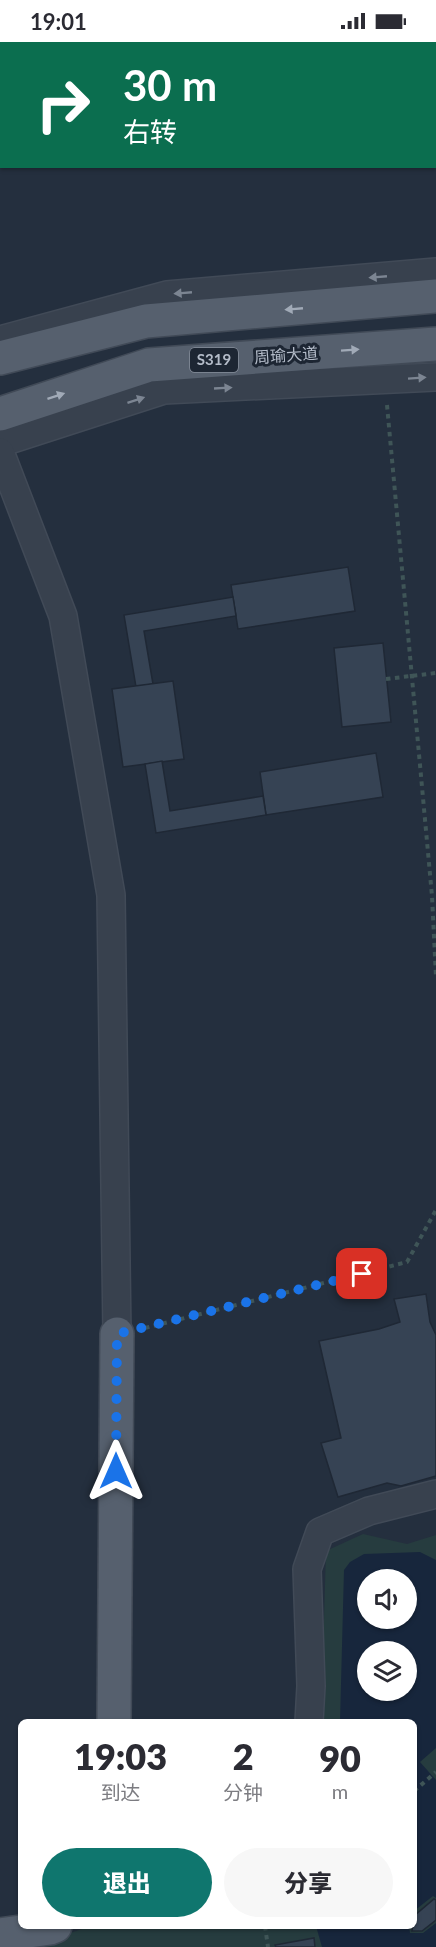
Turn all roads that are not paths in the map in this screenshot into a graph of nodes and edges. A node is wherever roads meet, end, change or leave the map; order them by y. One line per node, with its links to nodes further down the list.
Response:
1 (436, 272): 3 (street, one-way to 3)
2 (436, 296): 5 (main road, one-way to 5)
3 (0, 340)
4 (436, 344): 7 (main road, 周瑜大道 / S319, one-way to 4)
5 (0, 358)
6 (436, 377): 8 (street, one-way to 6)
7 (0, 414)
8 (0, 443)
9 (0, 452): 10 (street)
10 (117, 1334): 12 (main road)
11 (436, 1494): 13 (street)
12 (114, 1719)
13 (309, 1719)
14 (40, 1929): 15 (main road)
15 (0, 1935)

